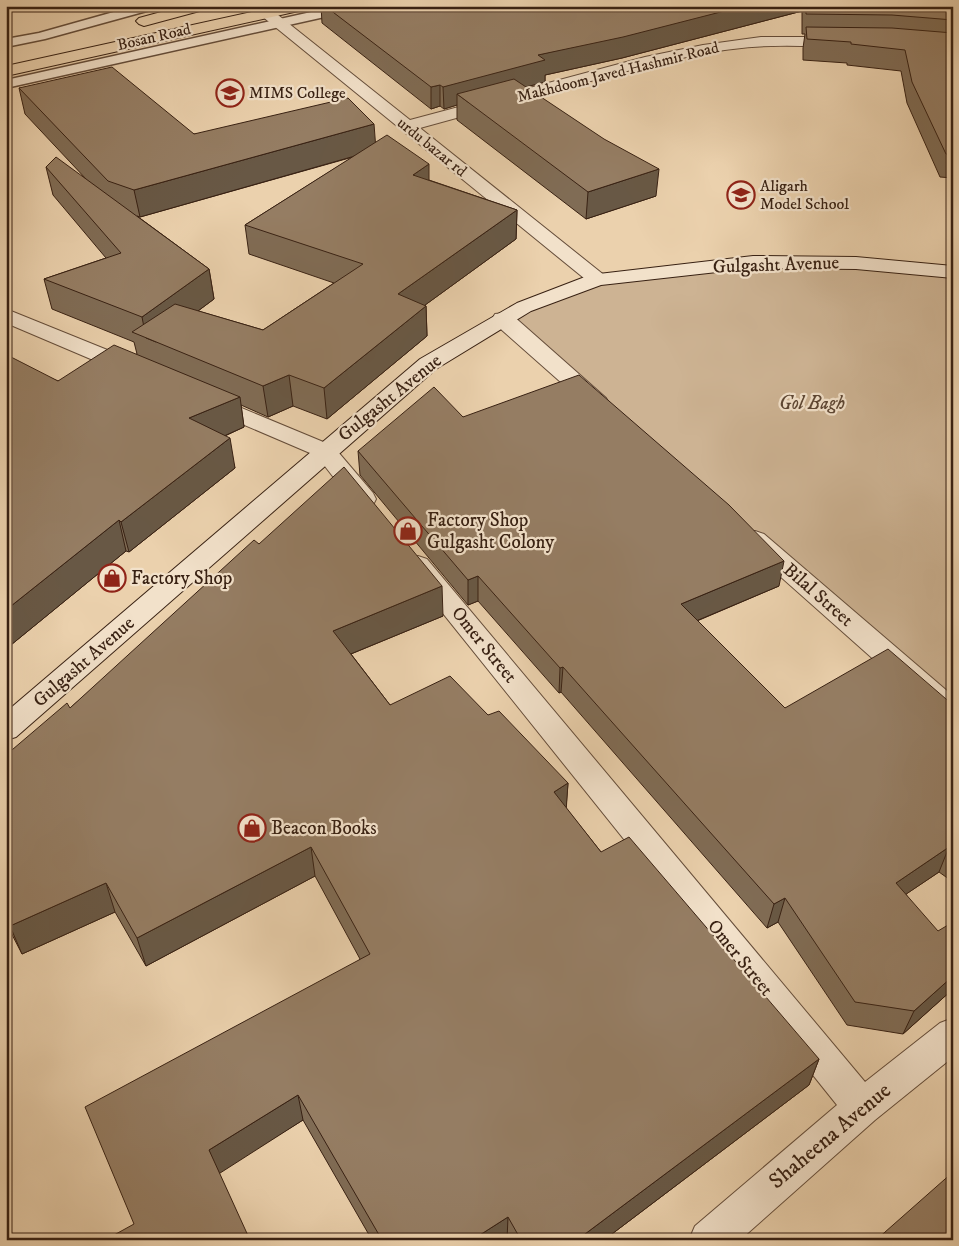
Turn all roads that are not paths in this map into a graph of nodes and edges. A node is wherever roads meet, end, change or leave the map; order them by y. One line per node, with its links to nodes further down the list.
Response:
1 (150, 6): 7 (lane)
2 (202, 6): 8 (main road, Bosan Road)
3 (303, 6): 5 (main road, Bosan Road)
4 (356, 6): 5 (lane)
5 (275, 19): 9 (main road, Bosan Road); 10 (lane); 11 (street, urdu bazar rd)
6 (861, 42): 11 (street, Makhdoom Javed Hashmir Road)
7 (6, 43)
8 (6, 52)
9 (6, 71)
10 (6, 84)
11 (406, 126): 13 (street, urdu bazar rd)
12 (953, 272): 13 (street, Gulgasht Avenue)
13 (597, 278): 15 (street, Gulgasht Avenue)
14 (6, 315): 16 (street)
15 (502, 319): 18 (street); 19 (street, Gulgasht Avenue)
16 (153, 377)
17 (180, 389): 19 (street)
18 (615, 418)
19 (325, 451): 20 (street); 24 (street, Gulgasht Avenue)
20 (382, 520)
21 (735, 523): 23 (street, Bilal Street)
22 (401, 544): 26 (street, Omer Street)
23 (953, 713)
24 (6, 729)
25 (953, 1035): 26 (street, Shaheena Avenue)
26 (862, 1107): 27 (street, Shaheena Avenue)
27 (709, 1240)

